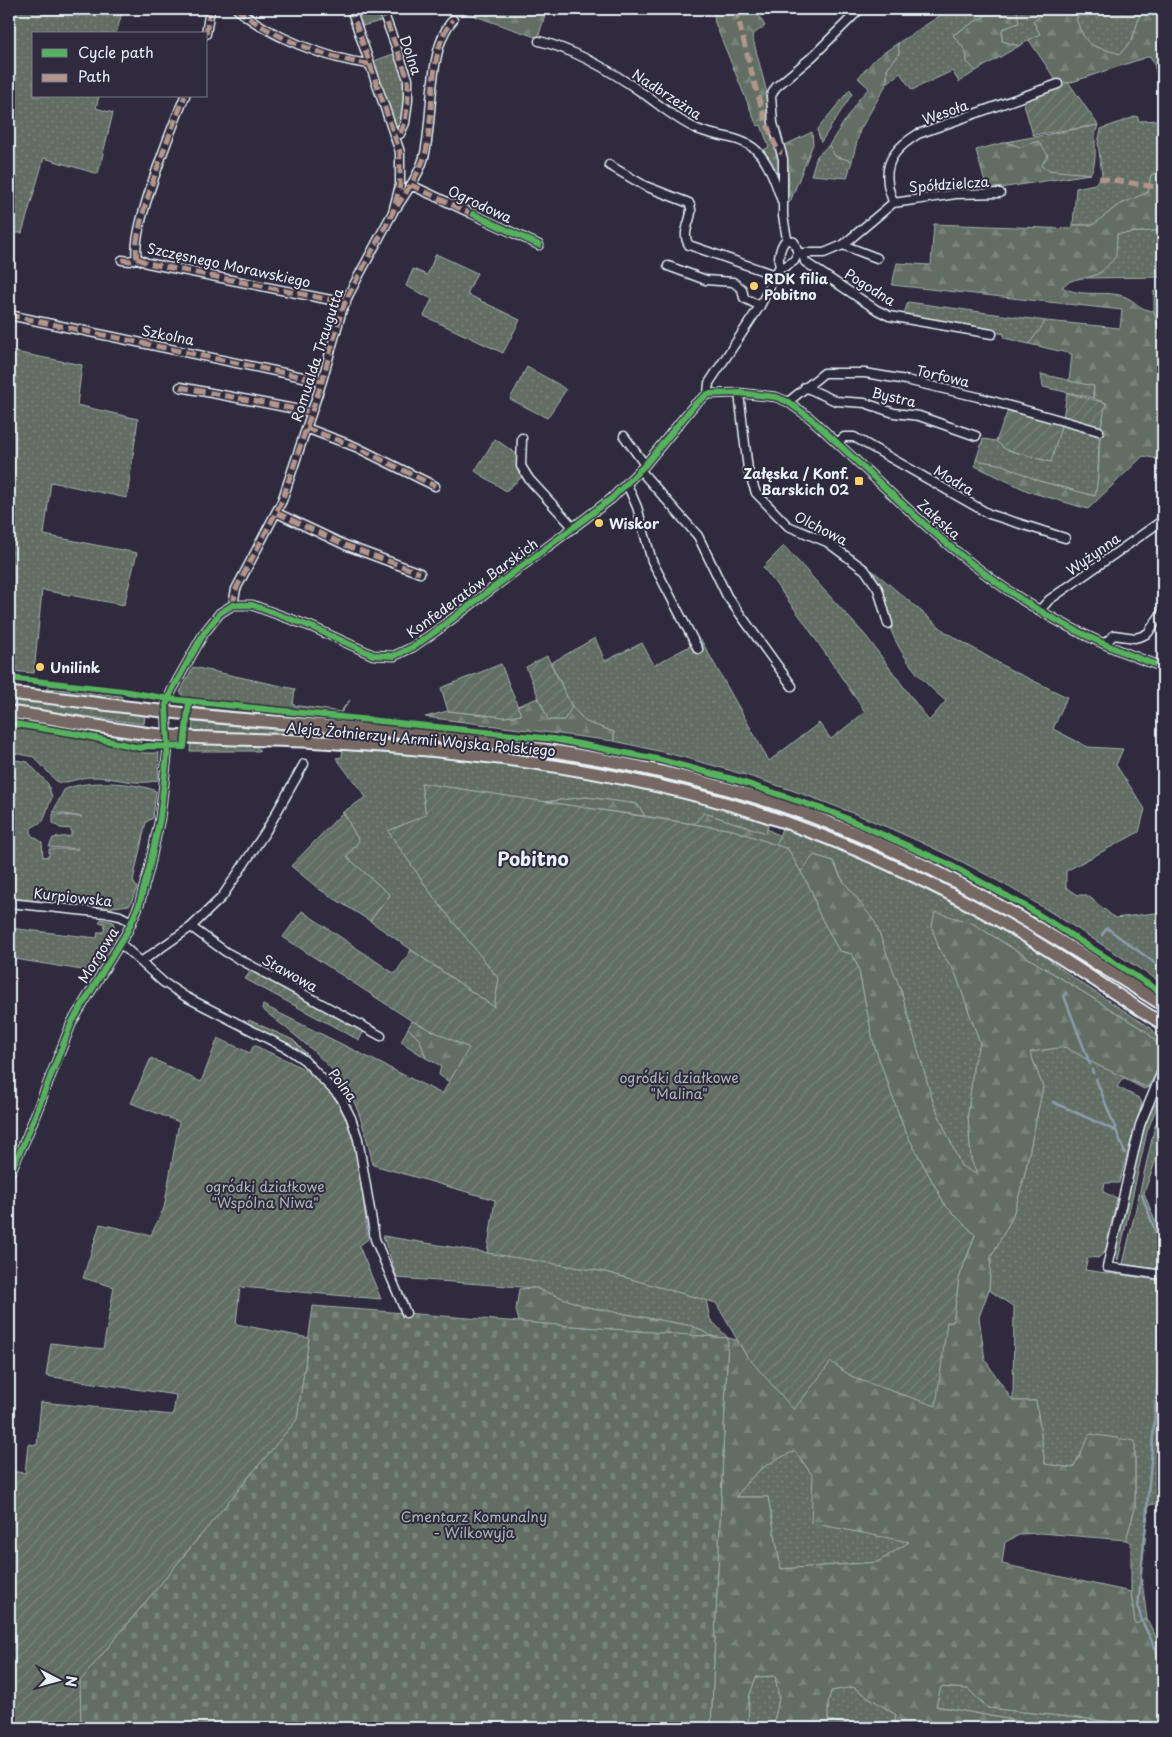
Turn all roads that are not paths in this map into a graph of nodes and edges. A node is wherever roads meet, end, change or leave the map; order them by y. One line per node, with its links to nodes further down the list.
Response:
1 (210, 9): 7 (street)
2 (237, 9): 9 (street)
3 (351, 9): 9 (street, Romualda Traugutta)
4 (382, 9): 12 (street, Dolna)
5 (860, 9): 17 (street)
6 (453, 20): 14 (street)
7 (206, 32)
8 (539, 41): 17 (street, Nadbrzeżna)
9 (369, 64): 12 (street, Romualda Traugutta)
10 (1058, 84): 16 (street, Wesoła)
11 (183, 98): 23 (street, Szczęsnego Morawskiego)
12 (395, 136): 18 (street, Romualda Traugutta)
13 (609, 165): 28 (street)
14 (410, 185): 18 (street); 20 (street, Ogrodowa)
15 (1000, 193): 16 (street, Spółdzielcza)
16 (892, 203): 21 (street, Spółdzielcza)
17 (783, 204): 19 (street)
18 (393, 212): 29 (street, Romualda Traugutta)
19 (787, 239): 22 (street, Pogodna); 27 (street)
20 (539, 245)
21 (843, 245): 22 (street, Spółdzielcza); 24 (street)
22 (801, 254): 27 (street); 32 (street, Pogodna)
23 (137, 258): 25 (street, Szczęsnego Morawskiego); 29 (street, Szczęsnego Morawskiego)
24 (877, 258)
25 (122, 260)
26 (668, 266): 30 (street)
27 (780, 266): 28 (street, Konfederatów Barskich)
28 (775, 275): 30 (street, Konfederatów Barskich)
29 (346, 303): 33 (street, Romualda Traugutta)
30 (760, 306): 37 (street, Konfederatów Barskich)
31 (9, 315): 33 (street, Szkolna)
32 (992, 334)
33 (322, 381): 39 (street, Romualda Traugutta)
34 (180, 387): 39 (street)
35 (805, 387): 38 (street, Torfowa); 41 (street, Torfowa); 43 (street, Bystra)
36 (739, 393): 37 (street, Załęska); 38 (street, Załęska); 57 (street, Olchowa)
37 (708, 394): 46 (street, Konfederatów Barskich)
38 (788, 402): 45 (street, Załęska)
39 (312, 412): 40 (street, Romualda Traugutta)
40 (306, 428): 48 (street); 49 (street, Romualda Traugutta)
41 (1099, 431)
42 (624, 436): 46 (street)
43 (976, 436)
44 (522, 438): 51 (street)
45 (837, 442): 52 (street, Modra); 55 (street, Załęska)
46 (643, 467): 47 (street, Konfederatów Barskich); 61 (street)
47 (627, 484): 51 (street, Konfederatów Barskich); 59 (street)
48 (435, 486)
49 (277, 514): 53 (street); 54 (street, Romualda Traugutta)
50 (1163, 520): 55 (street, Wyżynna)
51 (574, 528): 54 (street, Konfederatów Barskich)
52 (1065, 538)
53 (420, 573)
54 (233, 605): 64 (street)
55 (1040, 610): 58 (street, Załęska)
56 (1163, 612): 58 (street)
57 (888, 624)
58 (1104, 644): 60 (street, Załęska)
59 (698, 649)
60 (1163, 667)
61 (792, 686)
62 (9, 693): 64 (main road, Aleja Żołnierzy I Armii Wojska Polskiego)
63 (9, 712): 65 (main road, Aleja Żołnierzy I Armii Wojska Polskiego)
64 (166, 712): 65 (street); 72 (main road, Aleja Żołnierzy I Armii Wojska Polskiego)
65 (168, 736): 68 (street, Morgowa); 73 (main road, Aleja Żołnierzy I Armii Wojska Polskiego)
66 (304, 764): 69 (street)
67 (9, 903): 68 (street, Kurpiowska)
68 (132, 922): 70 (street, Morgowa)
69 (191, 927): 71 (street); 74 (street, Stawowa)
70 (120, 943): 71 (street, Polna); 76 (street, Morgowa)
71 (142, 961): 78 (street, Polna)
72 (1163, 1006)
73 (1163, 1024)
74 (381, 1036)
75 (1163, 1070): 77 (street)
76 (9, 1175)
77 (1163, 1275)
78 (406, 1313)

